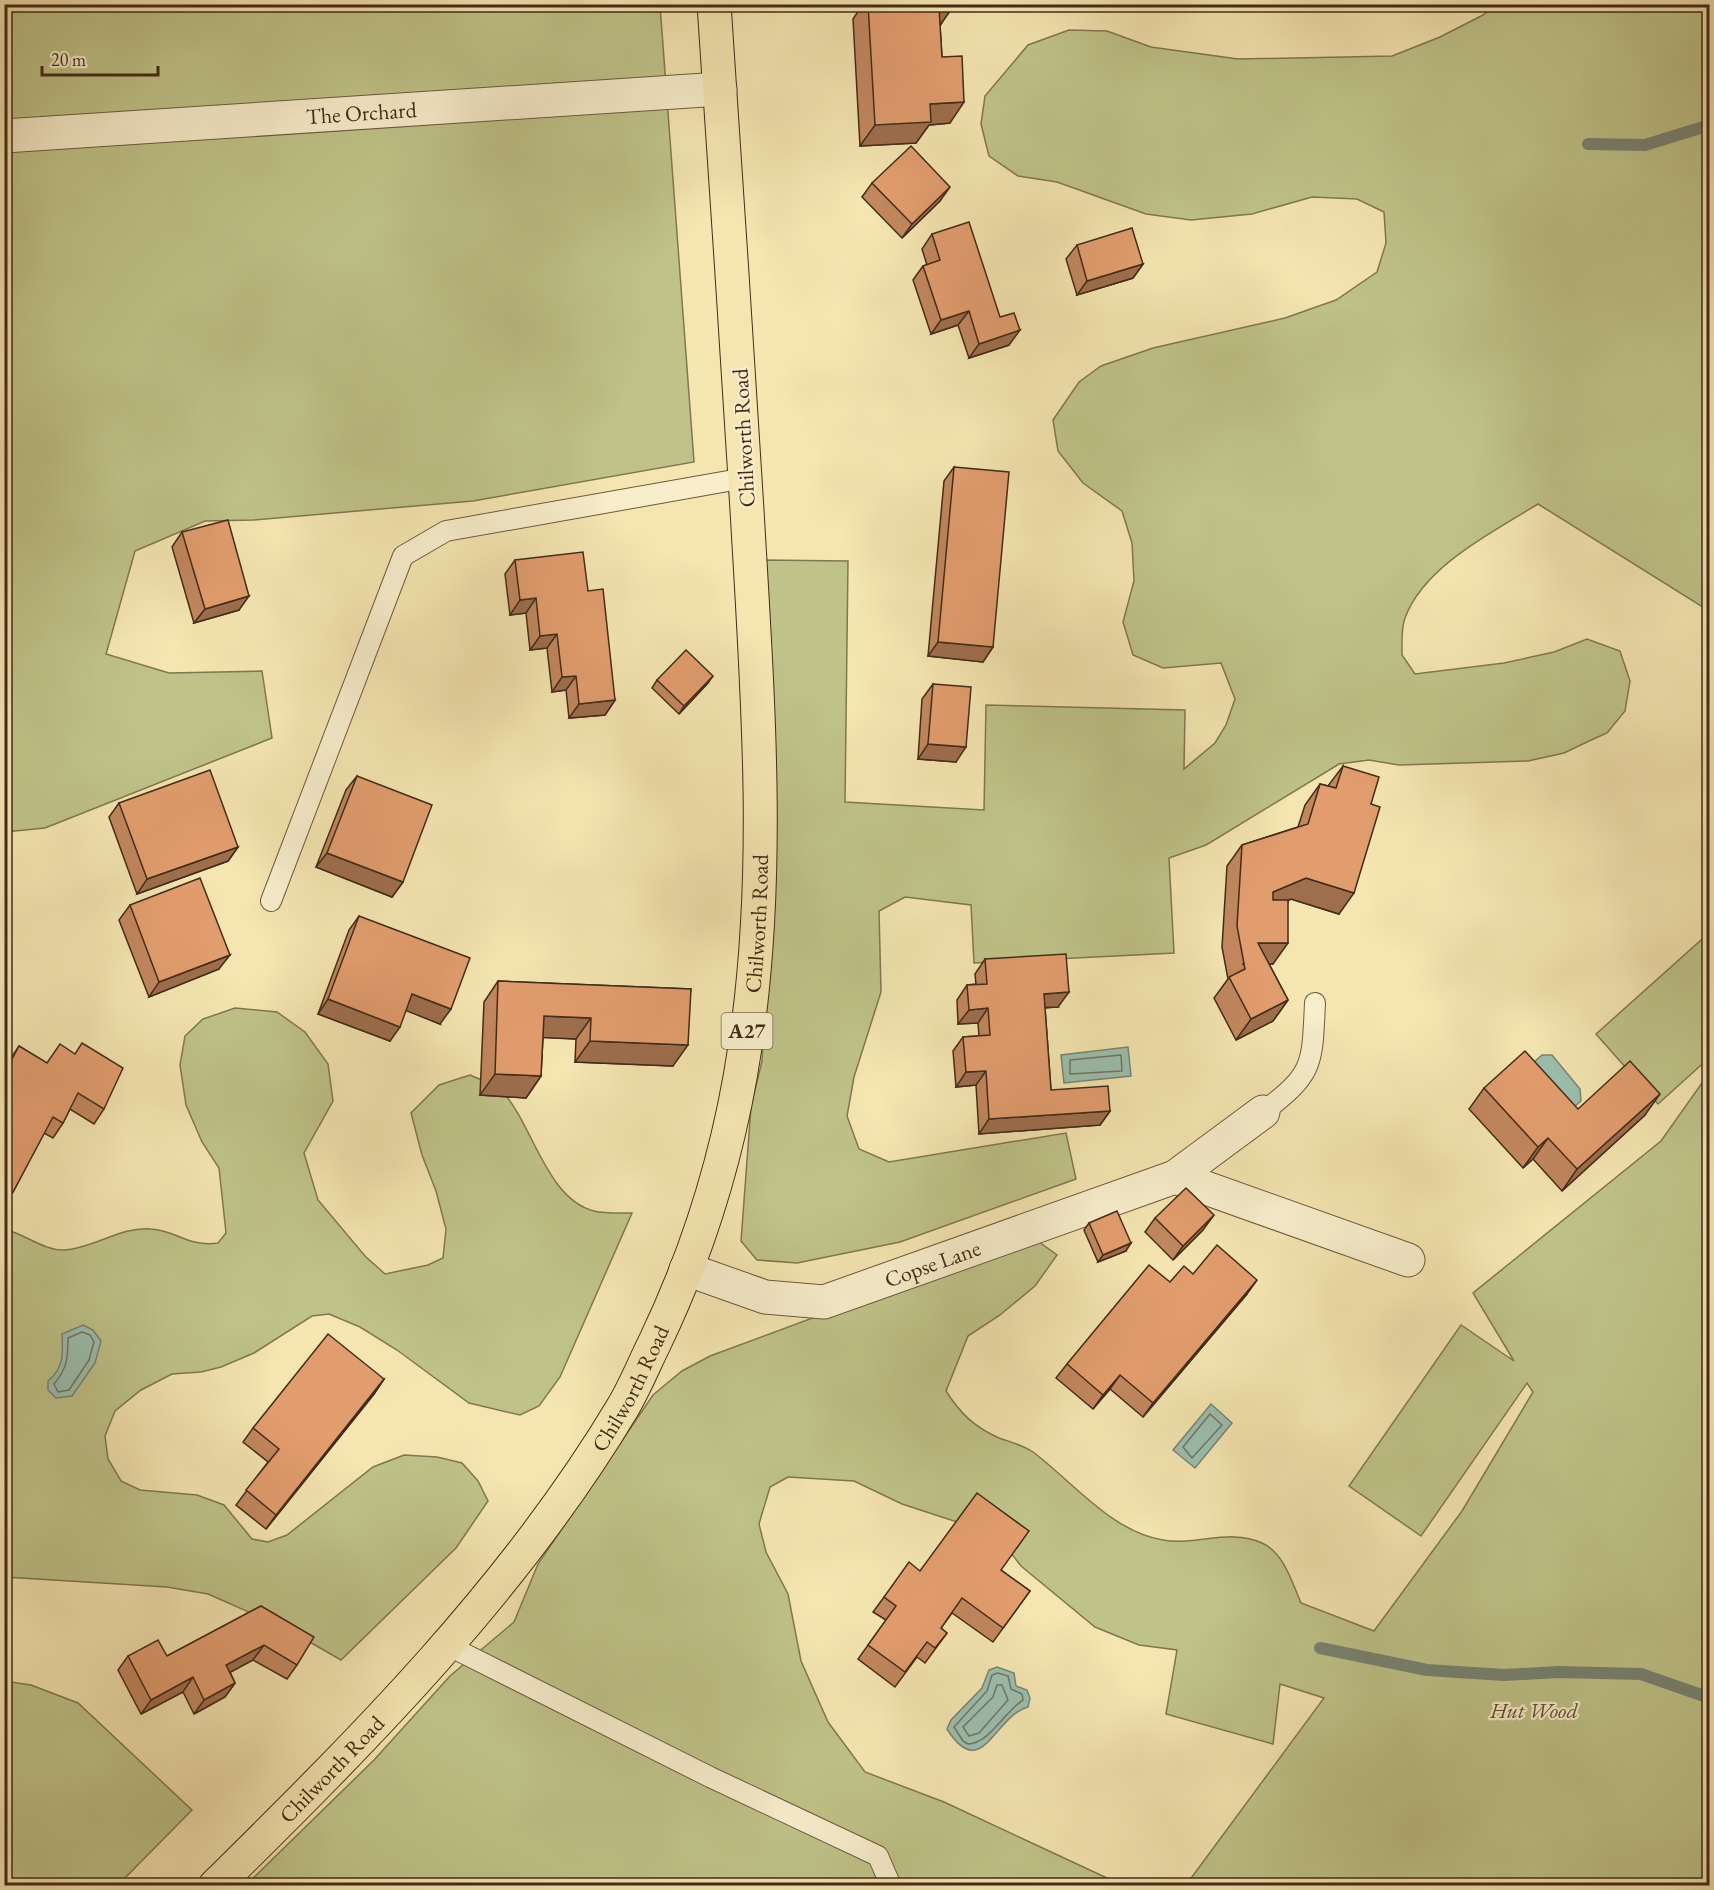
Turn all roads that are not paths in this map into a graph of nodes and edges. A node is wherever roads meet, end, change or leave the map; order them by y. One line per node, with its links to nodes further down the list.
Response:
1 (714, 4): 2 (main road, Chilworth Road / A27)
2 (720, 89): 3 (street, The Orchard); 4 (main road, Chilworth Road / A27)
3 (4, 136)
4 (745, 478): 5 (lane); 10 (main road, Chilworth Road / A27)
5 (271, 901)
6 (1315, 1003): 7 (lane)
7 (1263, 1112): 8 (street, Copse Lane)
8 (1175, 1177): 9 (street); 10 (street, Copse Lane)
9 (1408, 1260)
10 (686, 1269): 11 (main road, Chilworth Road / A27)
11 (447, 1645): 12 (main road, Chilworth Road / A27); 13 (lane)
12 (215, 1886)
13 (891, 1886)

